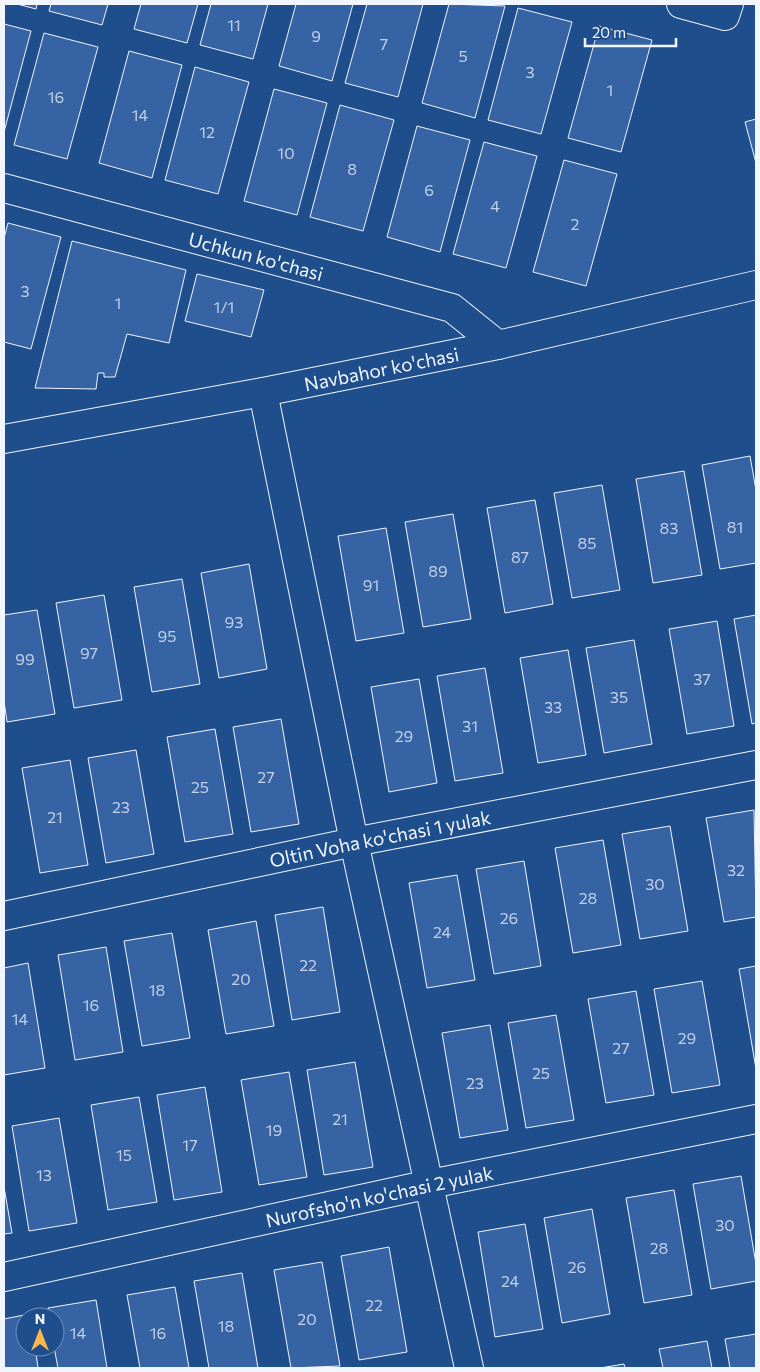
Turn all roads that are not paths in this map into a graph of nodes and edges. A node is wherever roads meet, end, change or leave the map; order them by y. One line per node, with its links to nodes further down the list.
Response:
1 (681, 4): 2 (street)
2 (729, 4)
3 (4, 188): 5 (street, Uchkun ko'chasi)
4 (756, 285): 5 (street, Navbahor ko'chasi)
5 (498, 345): 6 (street, Navbahor ko'chasi)
6 (263, 392): 7 (street, Navbahor ko'chasi); 9 (street)
7 (4, 438)
8 (756, 765): 9 (street, Oltin Voha ko'chasi 1 yulak)
9 (354, 842): 10 (street, Oltin Voha ko'chasi 1 yulak); 12 (street)
10 (4, 916)
11 (756, 1119): 12 (street, Nurofsho'n ko'chasi 2 yulak)
12 (430, 1184): 13 (street, Nurofsho'n ko'chasi 2 yulak); 14 (street)
13 (4, 1277)
14 (469, 1368)

